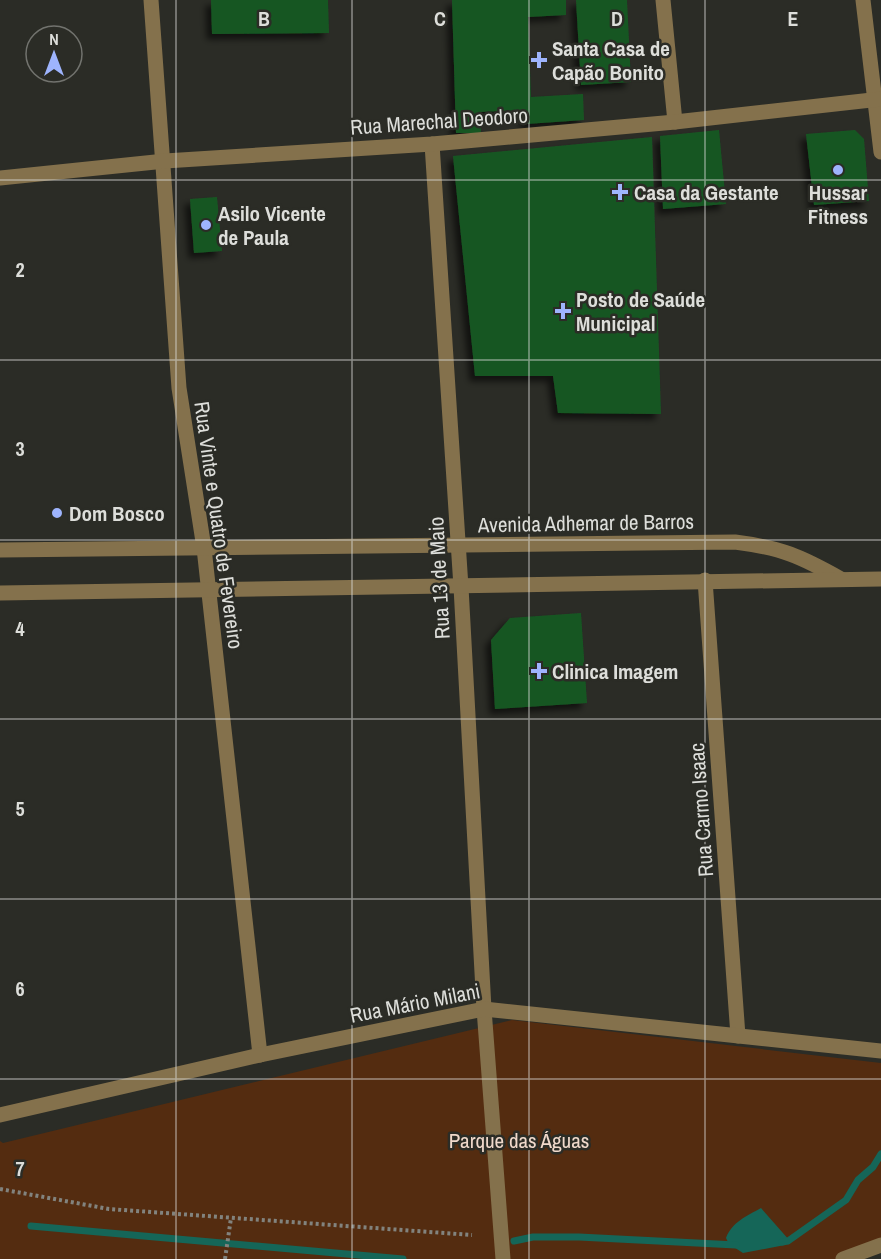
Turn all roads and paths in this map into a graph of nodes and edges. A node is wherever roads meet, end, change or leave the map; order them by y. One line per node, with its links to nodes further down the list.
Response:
1 (151, 0): 8 (street, Rua Vinte e Quatro de Fevereiro)
2 (663, 0): 5 (street)
3 (863, 0): 4 (street)
4 (878, 99): 5 (street, Rua Marechal Deodoro); 7 (street)
5 (675, 122): 6 (street, Rua Marechal Deodoro)
6 (432, 144): 8 (street, Rua Marechal Deodoro); 10 (street, Rua 13 de Maio)
7 (881, 152)
8 (165, 161): 9 (street, Rua Marechal Deodoro); 11 (street, Rua Vinte e Quatro de Fevereiro)
9 (0, 178)
10 (459, 545): 11 (street, Avenida Adhemar de Barros); 13 (street, Avenida Adhemar de Barros); 16 (street, Rua 13 de Maio)
11 (204, 548): 12 (street, Avenida Adhemar de Barros); 17 (street, Rua Vinte e Quatro de Fevereiro)
12 (0, 550)
13 (842, 579): 14 (street, Avenida Adhemar de Barros); 15 (street, Avenida Adhemar de Barros)
14 (881, 579)
15 (705, 580): 16 (street, Avenida Adhemar de Barros); 20 (street, Rua Carmo Isaac)
16 (461, 587): 17 (street, Avenida Adhemar de Barros); 19 (street, Rua 13 de Maio)
17 (208, 589): 18 (street, Avenida Adhemar de Barros); 22 (street, Rua Vinte e Quatro de Fevereiro)
18 (0, 593)
19 (484, 1009): 20 (street, Rua Mário Milani); 22 (street, Rua Mário Milani); 29 (street, Rua 13 de Maio)
20 (738, 1036): 21 (street, Rua Mário Milani)
21 (881, 1051)
22 (260, 1055): 23 (street, Rua Mário Milani)
23 (0, 1115)
24 (0, 1189): 25 (path)
25 (231, 1218): 26 (path); 28 (path)
26 (472, 1235)
27 (881, 1245): 30 (street)
28 (225, 1259)
29 (503, 1259)
30 (843, 1259)

